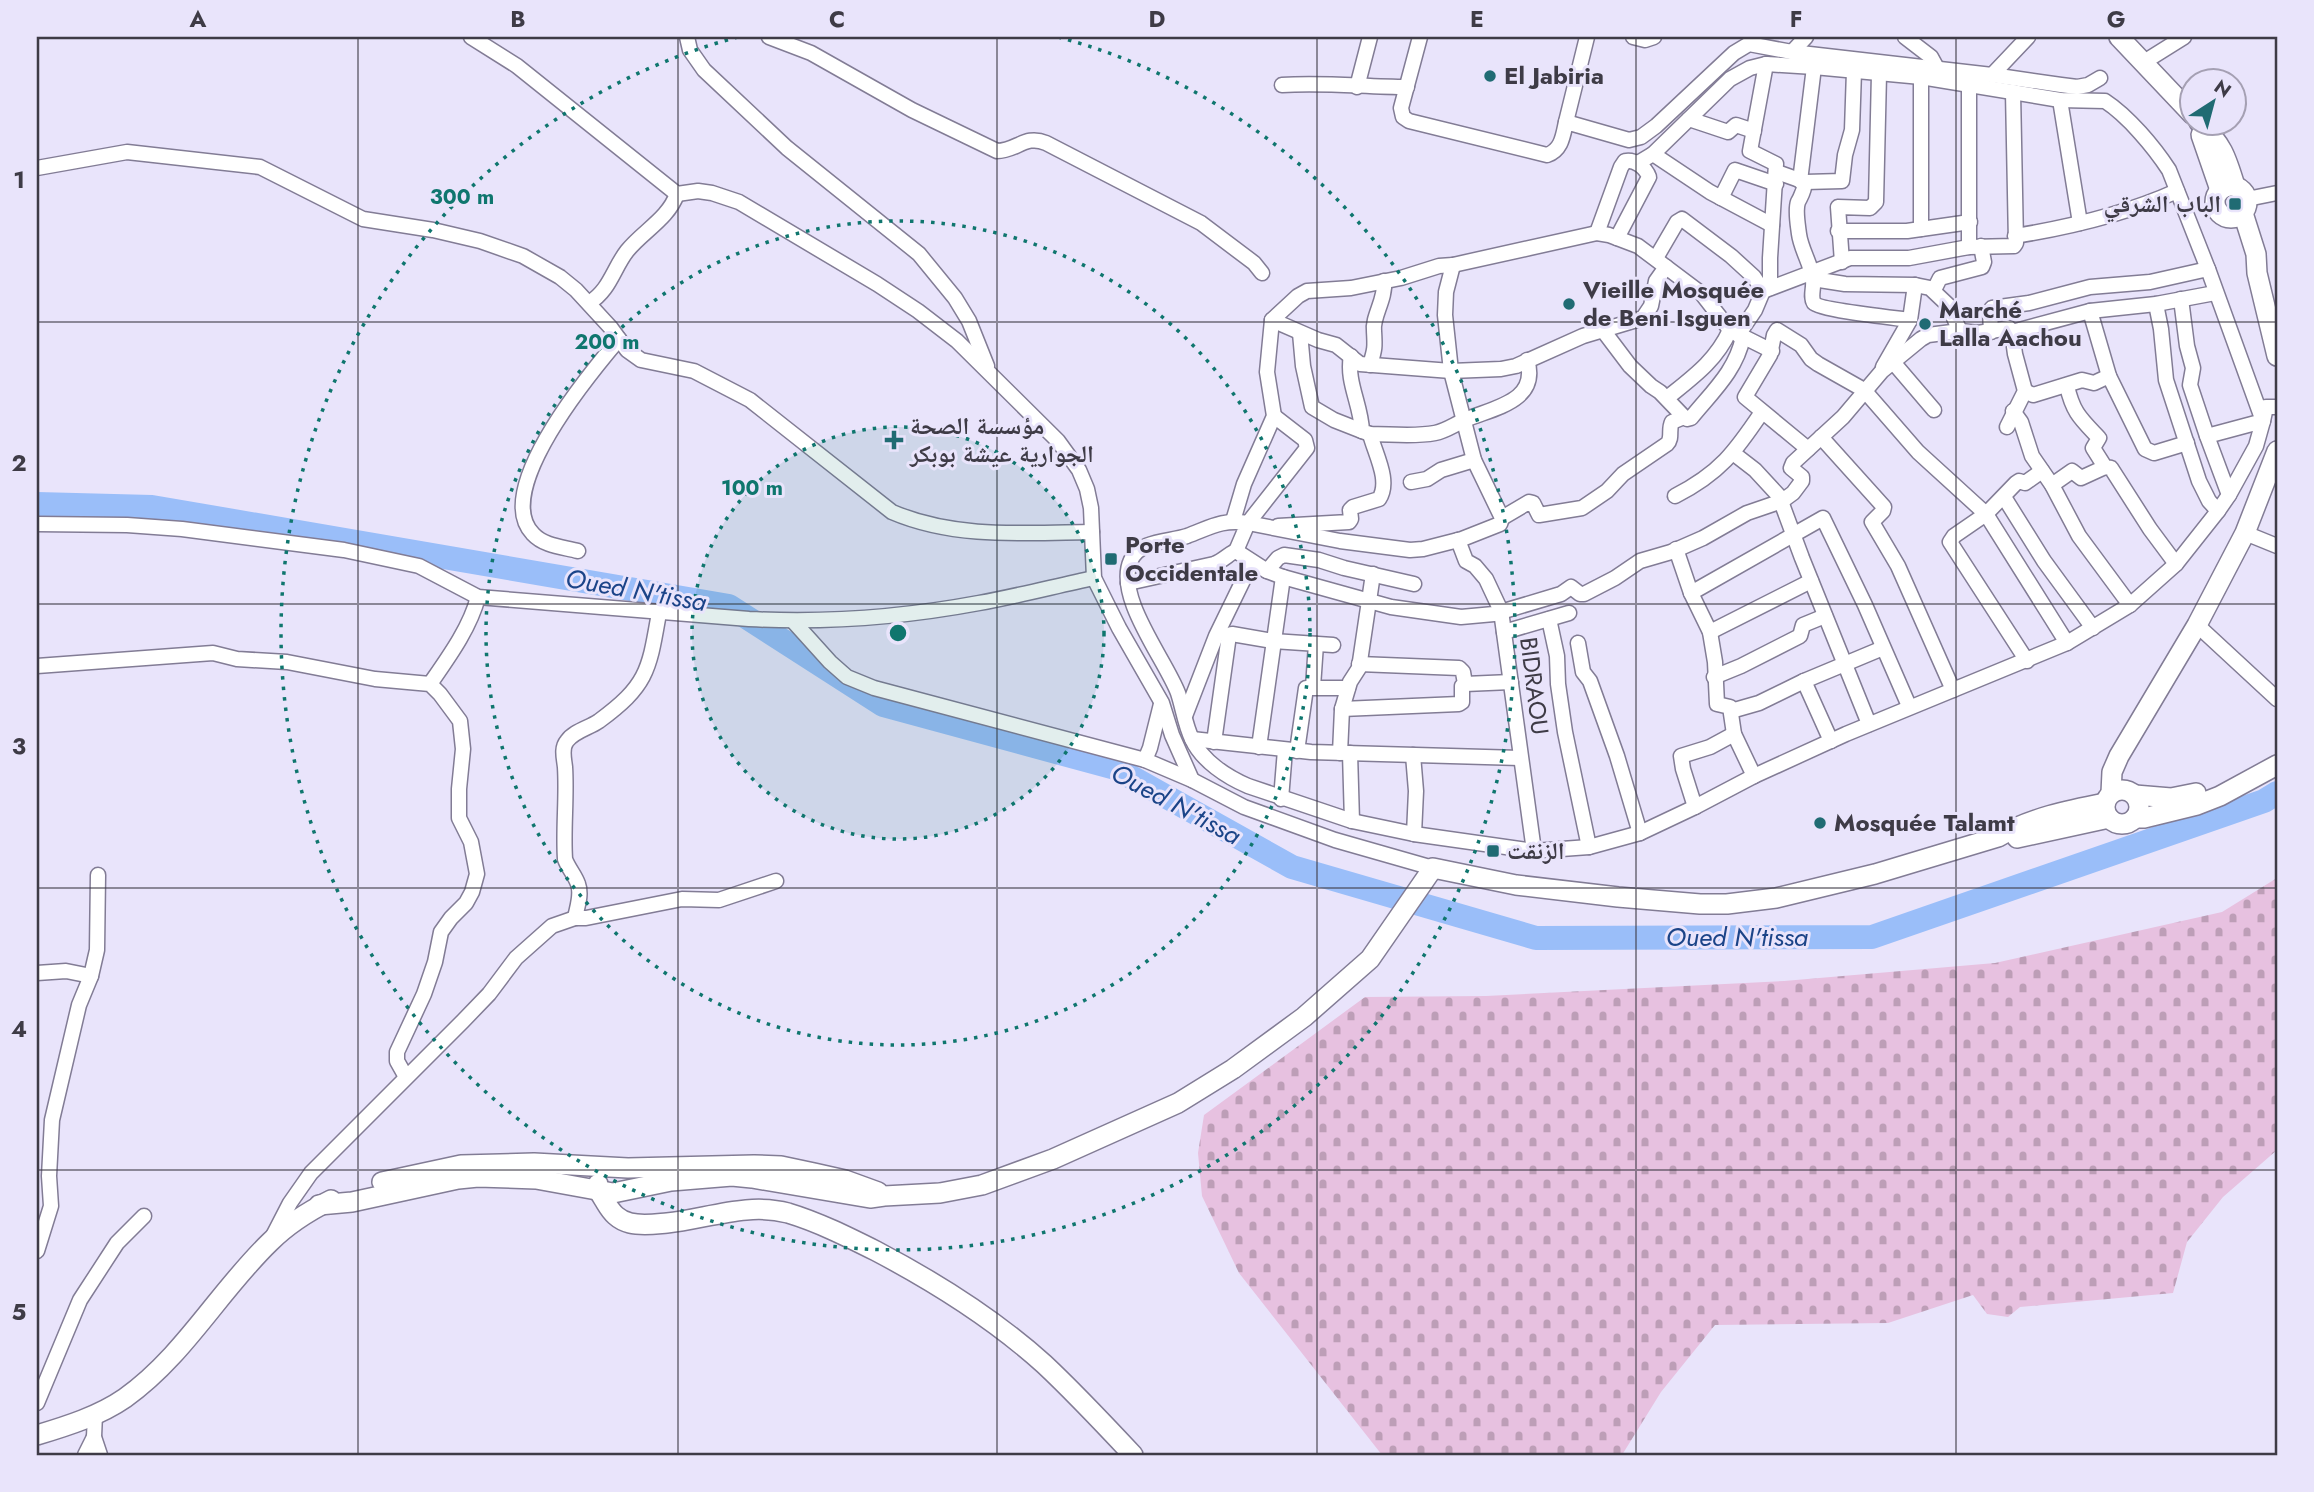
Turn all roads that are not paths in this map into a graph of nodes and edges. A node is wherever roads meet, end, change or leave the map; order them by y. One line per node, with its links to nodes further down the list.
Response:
1 (471, 37): 43 (street)
2 (687, 37): 85 (street)
3 (769, 37): 59 (street)
4 (1370, 37): 27 (street)
5 (1420, 37): 28 (street)
6 (1587, 37): 33 (street)
7 (1633, 37): 8 (street)
8 (1654, 37)
9 (1806, 37): 15 (street)
10 (2028, 37): 22 (street)
11 (2119, 37): 16 (main road)
12 (2185, 37): 16 (street)
13 (1745, 40): 15 (street); 33 (street)
14 (1915, 40): 19 (street)
15 (1792, 52): 19 (street)
16 (2144, 62): 30 (main road)
17 (1766, 64): 18 (street); 32 (street); 34 (street)
18 (1814, 66): 20 (street); 40 (street)
19 (1937, 68): 22 (street)
20 (1854, 71): 21 (street); 40 (street)
21 (1879, 74): 23 (street); 50 (street)
22 (1992, 75): 24 (street)
23 (1920, 77): 25 (street); 49 (street)
24 (2099, 78)
25 (1969, 84): 29 (street); 46 (street)
26 (1282, 85): 27 (street)
27 (1357, 87): 28 (street)
28 (1407, 87): 33 (street)
29 (2013, 92): 31 (street); 52 (street)
30 (2178, 99)
31 (2060, 100): 41 (street); 47 (street)
32 (1689, 119): 34 (street); 36 (street)
33 (1566, 122)
34 (1754, 131): 39 (street)
35 (2202, 136): 45 (main road)
36 (1653, 154): 37 (street); 44 (street)
37 (1638, 163): 51 (street); 53 (street)
38 (37, 168): 67 (street)
39 (1776, 178): 40 (street); 44 (street); 48 (street)
40 (1802, 181): 60 (street)
41 (2177, 191): 47 (street); 58 (street)
42 (2277, 193): 45 (street)
43 (677, 194): 67 (street); 85 (street)
44 (1721, 198): 48 (street)
45 (2236, 201): 81 (main road)
46 (1969, 222): 49 (street); 54 (street)
47 (2080, 223): 52 (street)
48 (1773, 225): 63 (street)
49 (1921, 229): 50 (street)
50 (1839, 231): 55 (street)
51 (1597, 233): 53 (street); 57 (street)
52 (2015, 236): 54 (street)
53 (1617, 238): 56 (street)
54 (1975, 246): 55 (street); 64 (street)
55 (1842, 261): 60 (street)
56 (1661, 263): 63 (street); 72 (street); 77 (street)
57 (1453, 265): 61 (street); 86 (street)
58 (2208, 269): 65 (street); 74 (street)
59 (1262, 273)
60 (1812, 276): 62 (street); 63 (street); 71 (street)
61 (1384, 281): 70 (street); 83 (street)
62 (1914, 285): 64 (street); 71 (street)
63 (1766, 290): 77 (street)
64 (1934, 290): 73 (street)
65 (2215, 293): 66 (street); 99 (street)
66 (2181, 299): 68 (street); 102 (street)
67 (589, 303): 78 (street)
68 (2156, 304): 69 (street); 104 (street)
69 (2090, 311): 75 (street); 87 (street)
70 (1272, 320): 76 (street); 96 (street)
71 (1910, 320): 84 (street)
72 (1602, 329): 82 (street); 91 (street)
73 (1961, 331): 74 (street); 84 (street)
74 (1991, 332): 75 (street)
75 (2012, 332): 90 (street)
76 (1300, 333): 80 (street); 101 (street)
77 (1737, 334): 79 (street); 91 (street); 97 (street)
78 (619, 339): 123 (street); 129 (street)
79 (1772, 351): 89 (street); 95 (street)
80 (1351, 356): 83 (street); 101 (street)
81 (2277, 356)
82 (1527, 360): 86 (street); 98 (street)
83 (1370, 365): 86 (street)
84 (1887, 367): 89 (street); 93 (street)
85 (988, 371): 123 (street)
86 (1451, 371): 98 (street)
87 (2109, 376): 88 (street); 104 (street)
88 (2067, 386): 90 (street); 109 (street)
89 (1864, 390): 103 (street); 118 (street)
90 (2025, 391): 94 (street)
91 (1667, 398): 97 (street)
92 (2277, 408): 99 (street)
93 (1934, 410)
94 (2013, 411): 100 (street); 110 (street)
95 (1762, 412): 105 (street); 107 (street)
96 (1274, 416): 120 (street); 120 (street)
97 (1684, 417): 119 (street)
98 (1463, 420): 101 (street); 108 (street)
99 (2263, 421): 102 (street); 113 (street)
100 (2007, 427)
101 (1366, 433): 122 (street)
102 (2207, 436): 113 (street)
103 (1821, 437): 105 (street); 171 (street)
104 (2187, 443): 117 (street)
105 (1808, 449): 116 (street)
106 (2277, 452): 124 (main road)
107 (1733, 453): 114 (street); 116 (street)
108 (1474, 460): 111 (street); 119 (street)
109 (2105, 467): 112 (street); 132 (street)
110 (2042, 471): 112 (street); 115 (street)
111 (1411, 482)
112 (2052, 485): 143 (street)
113 (2229, 495): 117 (street)
114 (1675, 496)
115 (2004, 497): 118 (street); 151 (street)
116 (1782, 501): 125 (street); 128 (street)
117 (2218, 511): 132 (street)
118 (1986, 514): 156 (street); 160 (street)
119 (1502, 518): 126 (street)
120 (1241, 522): 122 (street); 130 (street); 138 (street)
121 (37, 524): 141 (street)
122 (1272, 529): 126 (street)
123 (1092, 532): 136 (street)
124 (2245, 533): 127 (street); 150 (main road)
125 (1793, 535): 137 (street); 140 (street); 159 (street)
126 (1458, 540): 144 (street, BIDRAOU)
127 (2277, 546)
128 (1676, 549): 140 (street); 144 (street)
129 (578, 551)
130 (1236, 551): 131 (street); 138 (street)
131 (1252, 562): 133 (street); 177 (street)
132 (2176, 564): 143 (street)
133 (1267, 572): 134 (street); 135 (street)
134 (1373, 574): 139 (street); 142 (street)
135 (1283, 577): 142 (street); 154 (street)
136 (1094, 578): 149 (street); 173 (street)
137 (1811, 581): 147 (street); 153 (street)
138 (1128, 583): 177 (street)
139 (1414, 584)
140 (1691, 593): 153 (street)
141 (478, 597): 145 (street); 167 (street)
142 (1368, 602): 144 (street); 161 (street)
143 (2130, 605): 151 (street)
144 (1501, 611): 152 (street, BIDRAOU)
145 (659, 613): 149 (street); 207 (street)
146 (1569, 613): 148 (street)
147 (1825, 616): 162 (street); 164 (street)
148 (1549, 619): 152 (street); 202 (street)
149 (793, 621): 189 (street)
150 (2197, 625): 172 (street); 181 (main road)
151 (2093, 628): 156 (street)
152 (1504, 632): 166 (street, BIDRAOU)
153 (1710, 632): 164 (street)
154 (1273, 641): 157 (street); 183 (street); 184 (street)
155 (1578, 643): 200 (street)
156 (2067, 643): 160 (street)
157 (1316, 644): 158 (street); 169 (street)
158 (1333, 645)
159 (1883, 648): 162 (street); 174 (street)
160 (2027, 661): 171 (street)
161 (1359, 664): 168 (street); 170 (street)
162 (1844, 665): 165 (street); 178 (street)
163 (37, 666): 167 (street)
164 (1714, 677): 176 (street)
165 (1804, 681): 176 (street); 182 (street)
166 (1511, 682): 168 (street); 188 (street, BIDRAOU)
167 (430, 684): 210 (street)
168 (1465, 684): 175 (street)
169 (1313, 687): 170 (street); 185 (street)
170 (1348, 688): 175 (street)
171 (1952, 690): 174 (street)
172 (2277, 699)
173 (1162, 703): 189 (street); 192 (street)
174 (1909, 706): 178 (street)
175 (1342, 709): 186 (street)
176 (1731, 711): 179 (street)
177 (1185, 716): 180 (street)
178 (1869, 724): 182 (street)
179 (1734, 734): 191 (street); 197 (street)
180 (1192, 739): 183 (street); 195 (street)
181 (2128, 739): 194 (main road); 196 (main road)
182 (1831, 741): 191 (street)
183 (1214, 742): 184 (street)
184 (1259, 747): 185 (street)
185 (1291, 750): 186 (street); 195 (street)
186 (1345, 753): 187 (street); 199 (street)
187 (1413, 755): 188 (street); 201 (street)
188 (1520, 758): 203 (street, BIDRAOU)
189 (1145, 760): 192 (street)
190 (2277, 765): 193 (main road)
191 (1754, 776): 197 (street)
192 (1192, 780): 204 (street)
193 (2241, 785): 194 (main road); 198 (main road)
194 (2133, 794): 196 (main road); 198 (main road)
195 (1281, 799): 199 (street)
196 (2108, 805): 198 (main road); 204 (main road)
197 (1695, 807): 200 (street)
198 (2135, 818)
199 (1352, 821): 201 (street)
200 (1640, 833): 202 (street)
201 (1414, 834): 203 (street)
202 (1588, 847): 203 (street)
203 (1534, 851)
204 (1433, 868): 215 (main road)
205 (98, 875): 209 (street)
206 (776, 881): 207 (street)
207 (575, 918): 210 (street)
208 (37, 973): 209 (street)
209 (91, 976): 220 (street)
210 (406, 1077): 219 (street)
211 (603, 1167): 212 (main road); 213 (main road); 216 (main road)
212 (628, 1168): 214 (main road); 215 (main road)
213 (598, 1189): 214 (main road); 216 (main road); 218 (main road)
214 (628, 1190): 215 (main road); 218 (main road)
215 (884, 1196)
216 (320, 1205): 219 (main road)
217 (144, 1216): 221 (street)
218 (649, 1224): 227 (main road)
219 (270, 1242): 222 (main road)
220 (37, 1251)
221 (37, 1403)
222 (95, 1414): 223 (main road); 224 (street)
223 (37, 1435)
224 (94, 1437): 225 (street); 226 (street)
225 (85, 1455)
226 (100, 1455)
227 (1133, 1455)

